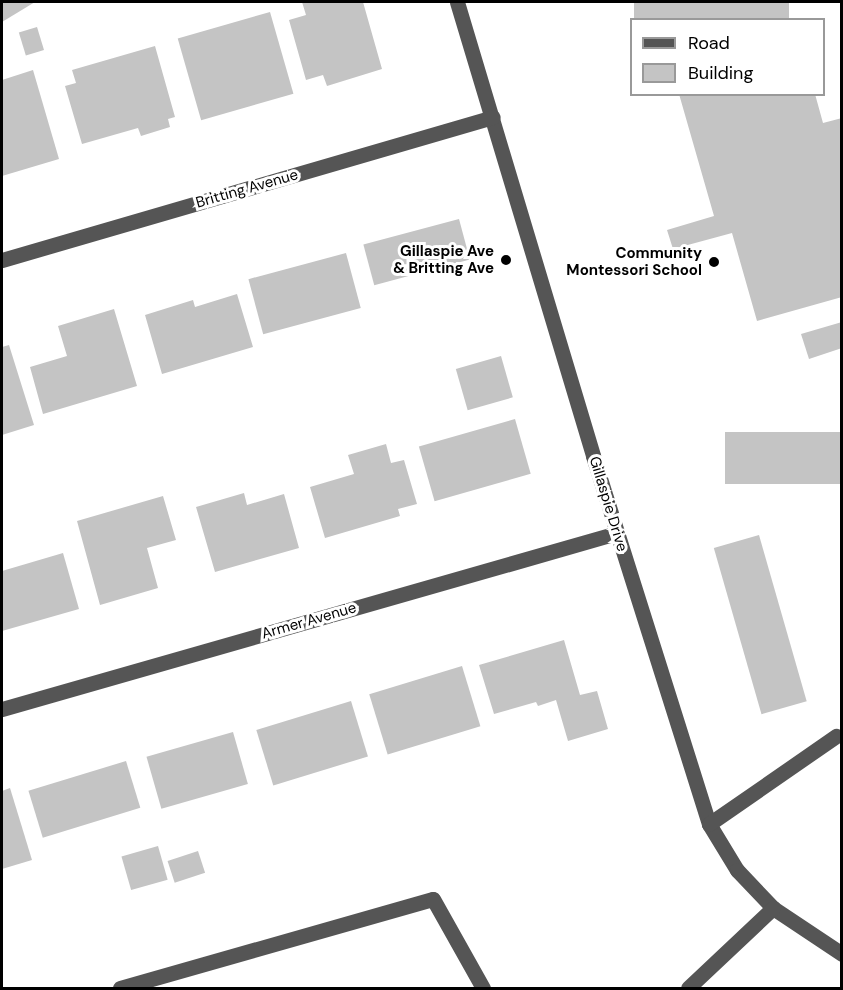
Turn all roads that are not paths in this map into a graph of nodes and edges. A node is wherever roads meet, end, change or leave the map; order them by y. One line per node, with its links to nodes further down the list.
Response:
1 (457, 2): 2 (street, Gillaspie Drive)
2 (493, 117): 3 (street, Britting Avenue); 4 (street, Gillaspie Drive)
3 (2, 260)
4 (617, 533): 5 (street, Armer Avenue); 7 (street, Gillaspie Drive)
5 (2, 709)
6 (836, 736): 7 (street)
7 (709, 824): 8 (street, Gillaspie Drive)
8 (773, 908): 9 (street, Gillaspie Drive); 12 (street)
9 (842, 954)
10 (120, 988): 11 (street)
11 (483, 988)
12 (688, 988)

